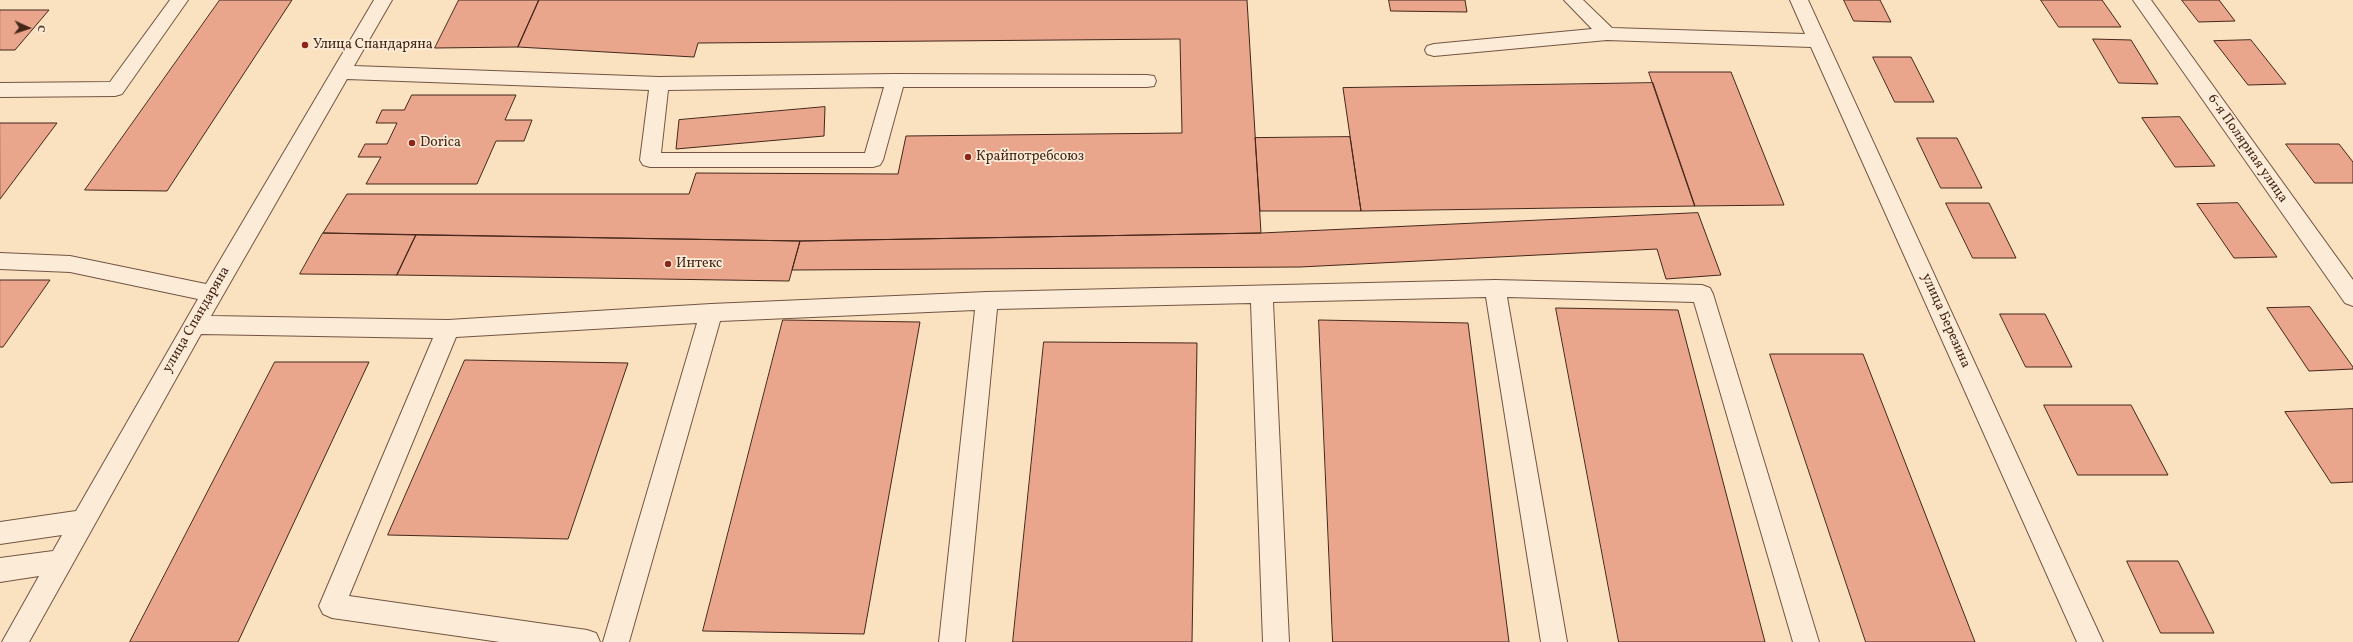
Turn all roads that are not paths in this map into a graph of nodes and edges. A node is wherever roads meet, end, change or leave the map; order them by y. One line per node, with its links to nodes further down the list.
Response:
1 (179, 0): 13 (street)
2 (383, 0): 9 (street, улица Спандаряна)
3 (1573, 0): 6 (street)
4 (1799, 0): 7 (street, улица Березина)
5 (2142, 0): 18 (street, 6-я Полярная улица)
6 (1607, 34): 7 (street); 8 (street)
7 (1818, 41): 34 (street, улица Березина)
8 (1434, 50)
9 (342, 72): 12 (street); 16 (street, улица Спандаряна)
10 (895, 80): 11 (street); 12 (street); 12 (street)
11 (1147, 81)
12 (660, 84)
13 (0, 90)
14 (0, 261): 16 (street)
15 (1495, 288): 17 (street); 32 (street); 33 (street)
16 (212, 294): 21 (street, улица Спандаряна)
17 (1262, 294): 19 (street); 31 (street)
18 (2353, 297)
19 (987, 301): 20 (street); 30 (street)
20 (711, 313): 22 (street); 29 (street)
21 (194, 325): 22 (street); 23 (street, улица Спандаряна)
22 (448, 329): 28 (street)
23 (84, 521): 24 (street); 25 (street, улица Спандаряна)
24 (0, 533)
25 (61, 561): 26 (street); 27 (street, улица Спандаряна)
26 (0, 570)
27 (15, 642)
28 (587, 642)
29 (616, 642)
30 (952, 642)
31 (1276, 642)
32 (1554, 642)
33 (1806, 642)
34 (2090, 642)

